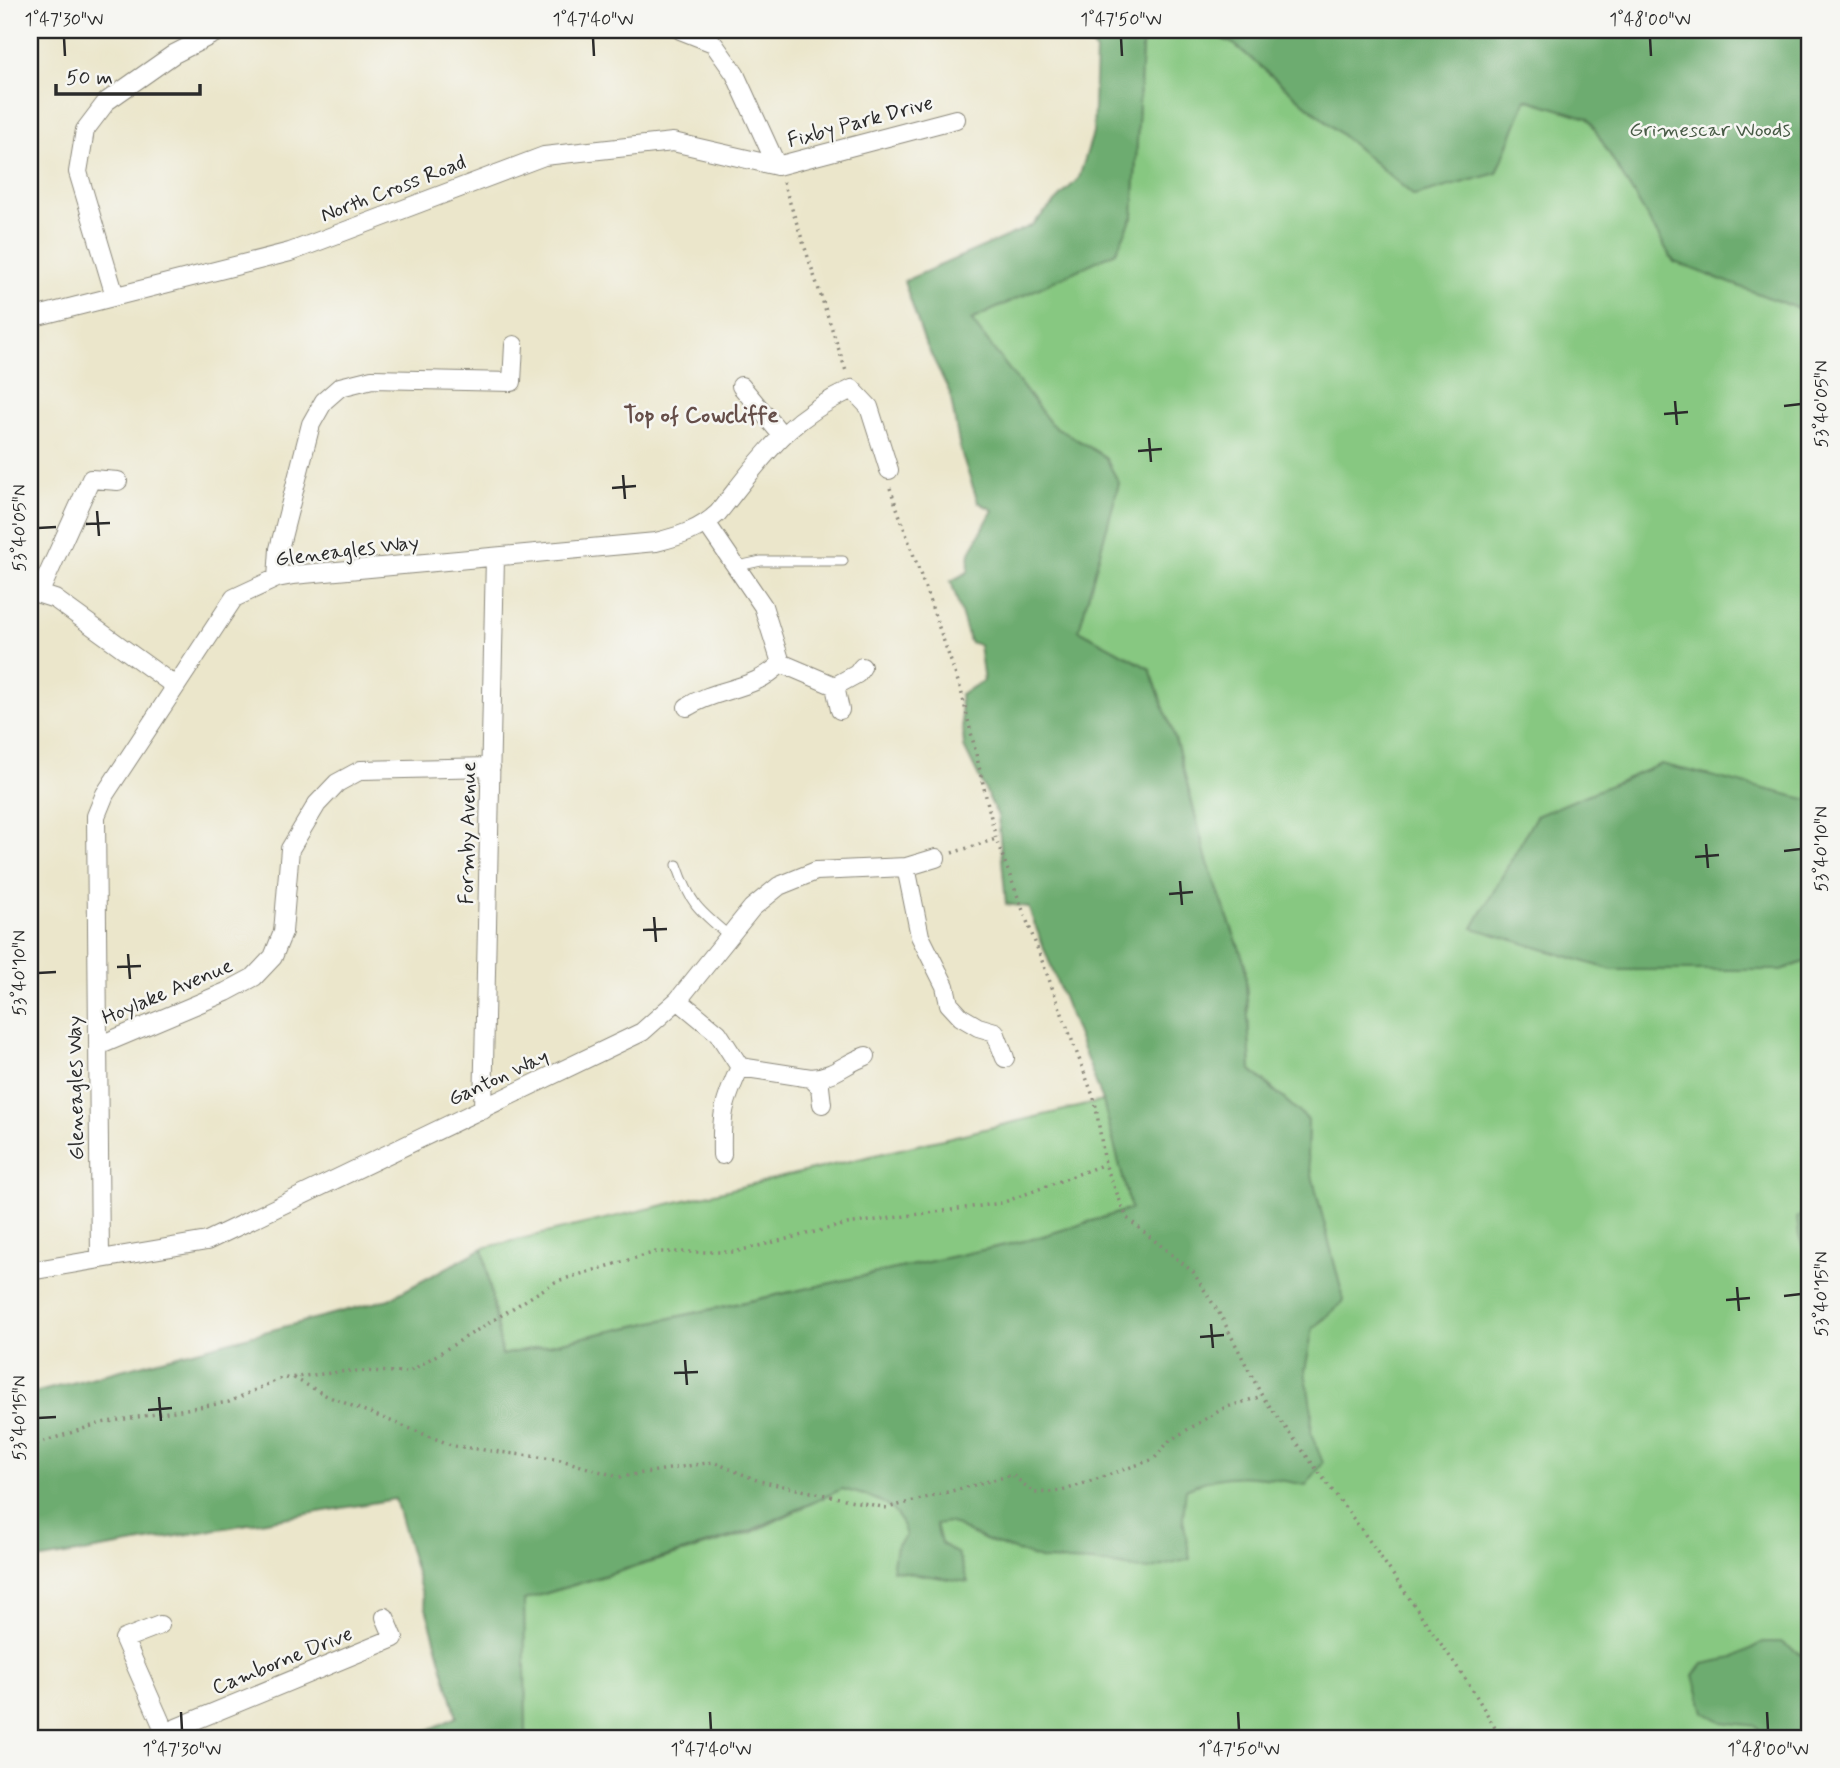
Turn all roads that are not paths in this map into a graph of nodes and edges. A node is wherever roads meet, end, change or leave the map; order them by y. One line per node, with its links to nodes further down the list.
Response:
1 (221, 30): 5 (street)
2 (680, 30): 4 (street)
3 (956, 119): 4 (street, Fixby Park Drive)
4 (777, 166): 5 (street, North Cross Road)
5 (116, 296): 6 (street, North Cross Road)
6 (30, 318)
7 (514, 345): 16 (street)
8 (741, 386): 9 (street)
9 (780, 434): 10 (street, Gleneagles Way); 12 (street, Gleneagles Way)
10 (889, 470)
11 (118, 481): 17 (street)
12 (707, 524): 13 (street, Gleneagles Way); 15 (street)
13 (495, 557): 16 (street, Gleneagles Way); 24 (street, Formby Avenue)
14 (843, 561): 15 (lane)
15 (737, 566): 18 (street)
16 (276, 578): 20 (street, Gleneagles Way)
17 (35, 592): 20 (street)
18 (781, 663): 21 (street); 22 (street)
19 (862, 667): 21 (street)
20 (176, 686): 30 (street, Gleneagles Way)
21 (835, 686): 23 (street)
22 (687, 706)
23 (841, 710)
24 (491, 767): 30 (street, Hoylake Avenue); 36 (street, Formby Avenue)
25 (936, 858): 27 (street, Ganton Way)
26 (677, 864): 28 (lane)
27 (906, 867): 28 (street, Ganton Way); 32 (street)
28 (728, 935): 29 (street, Ganton Way)
29 (678, 1000): 33 (street); 36 (street, Ganton Way)
30 (98, 1046): 38 (street, Gleneagles Way)
31 (866, 1056): 34 (street)
32 (1005, 1058)
33 (740, 1068): 34 (street); 37 (street)
34 (811, 1078): 35 (street)
35 (822, 1104)
36 (483, 1110): 38 (street, Ganton Way)
37 (722, 1155)
38 (100, 1259): 39 (street, Ganton Way)
39 (30, 1271)
40 (385, 1617): 42 (street, Camborne Drive)
41 (160, 1625): 42 (street, Camborne Drive)
42 (159, 1735)

